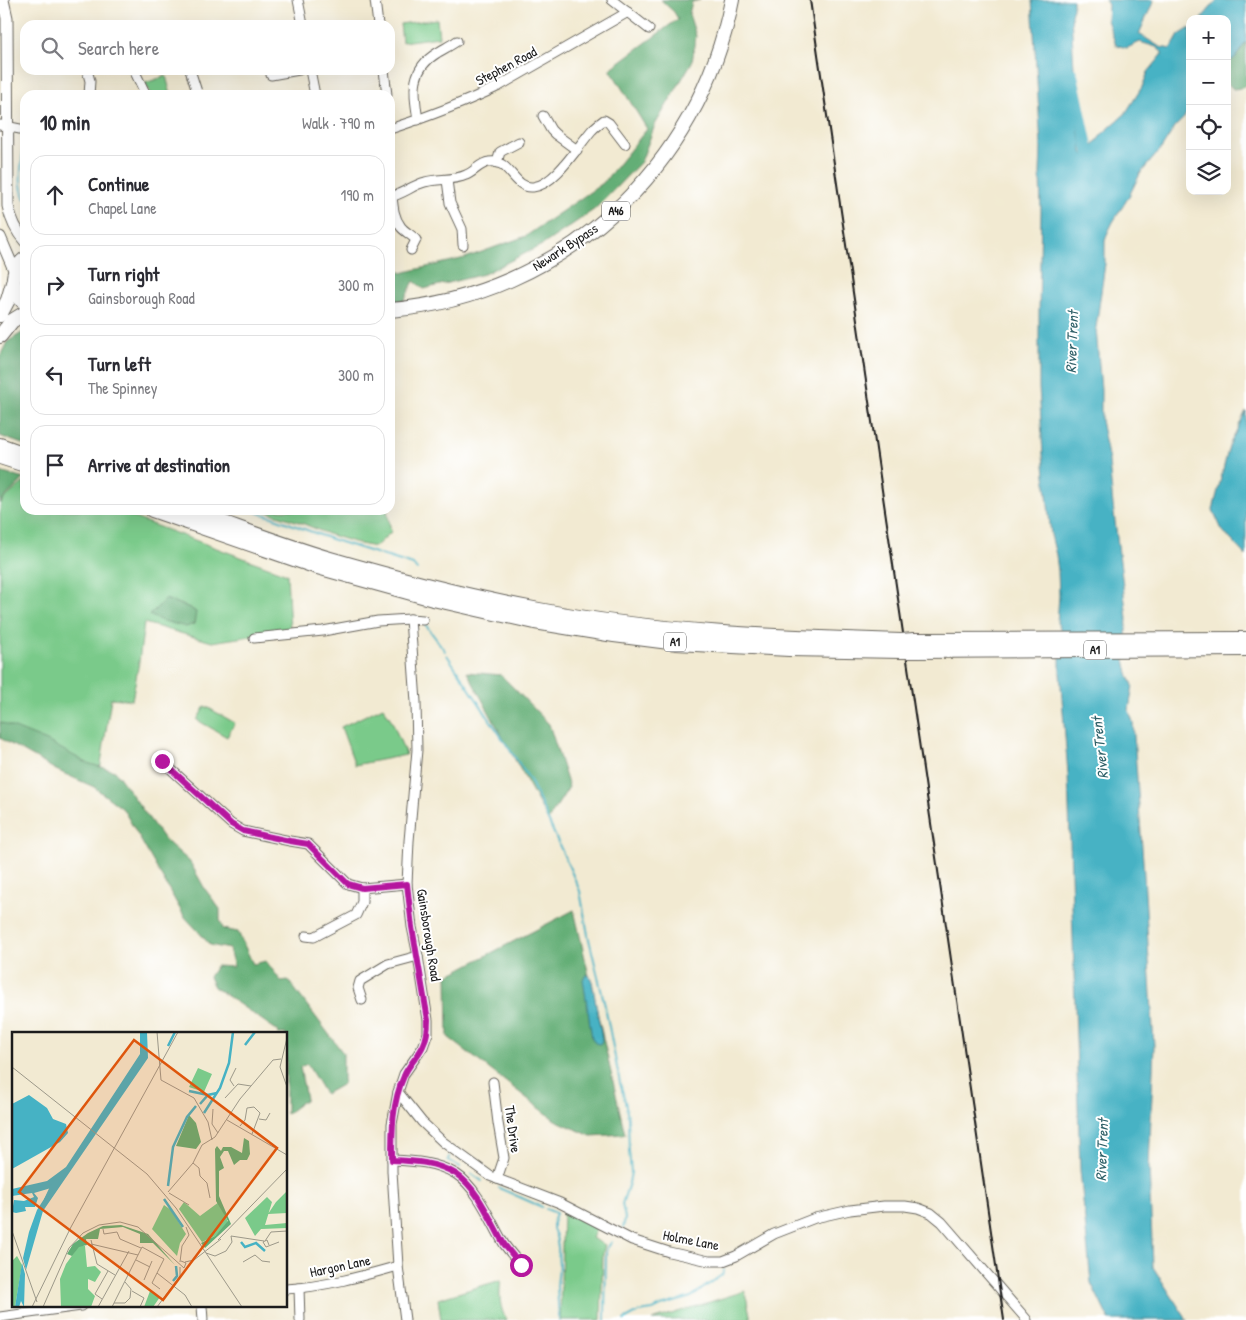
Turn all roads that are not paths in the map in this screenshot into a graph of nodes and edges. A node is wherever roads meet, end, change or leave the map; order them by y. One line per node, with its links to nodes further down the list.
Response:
1 (2, 0): 6 (main road); 12 (main road)
2 (298, 0): 8 (street)
3 (375, 0): 9 (street)
4 (612, 0): 7 (street)
5 (732, 0): 42 (highway, Newark Bypass / A46)
6 (0, 5)
7 (628, 12): 10 (street); 24 (street, Stephen Road)
8 (302, 20)
9 (377, 20)
10 (649, 29)
11 (457, 41): 24 (street)
12 (3, 46): 26 (main road)
13 (88, 75): 18 (street)
14 (136, 75): 19 (street)
15 (192, 75): 20 (street)
16 (311, 75): 21 (street)
17 (385, 75): 22 (street)
18 (89, 90)
19 (144, 90)
20 (196, 90)
21 (314, 90)
22 (386, 90)
23 (543, 116): 30 (street)
24 (418, 120): 25 (street, Stephen Road)
25 (395, 125)
26 (4, 126): 27 (street); 35 (main road)
27 (20, 129)
28 (519, 142): 31 (street)
29 (625, 144): 30 (street)
30 (577, 150): 31 (street)
31 (497, 163): 32 (street)
32 (447, 180): 33 (street); 37 (street)
33 (395, 195)
34 (395, 215): 38 (street)
35 (20, 234)
36 (0, 237): 40 (main road)
37 (463, 245)
38 (411, 250)
39 (20, 264): 40 (highway)
40 (14, 278): 41 (highway); 43 (highway)
41 (20, 297)
42 (395, 310)
43 (0, 315)
44 (20, 316): 45 (highway)
45 (0, 336)
46 (0, 445): 47 (highway)
47 (20, 452)
48 (0, 457): 49 (highway)
49 (20, 463)
50 (166, 515): 52 (highway, A1)
51 (202, 515): 52 (highway, A1)
52 (435, 593): 57 (highway, A1)
53 (410, 620): 54 (street); 55 (street); 60 (street, Gainsborough Road)
54 (423, 620)
55 (254, 638)
56 (1246, 639): 57 (highway, A1)
57 (1185, 644): 58 (highway, A1)
58 (1246, 649)
59 (162, 761): 61 (street)
60 (407, 884): 61 (street); 63 (street, Gainsborough Road)
61 (362, 888): 62 (street)
62 (306, 936)
63 (418, 956): 64 (street); 66 (street, Gainsborough Road)
64 (362, 1000)
65 (493, 1082): 68 (street, The Drive)
66 (398, 1092): 67 (street, Gainsborough Road); 68 (street, Holme Lane)
67 (392, 1160): 69 (street); 70 (street, Gainsborough Road)
68 (497, 1179): 77 (street, Holme Lane)
69 (521, 1265)
70 (398, 1266): 71 (street, Hargon Lane); 76 (street, Gainsborough Road)
71 (299, 1288): 72 (street, Hargon Lane); 75 (street)
72 (288, 1289)
73 (66, 1308): 74 (street)
74 (0, 1317)
75 (300, 1320)
76 (405, 1320)
77 (1027, 1320)

